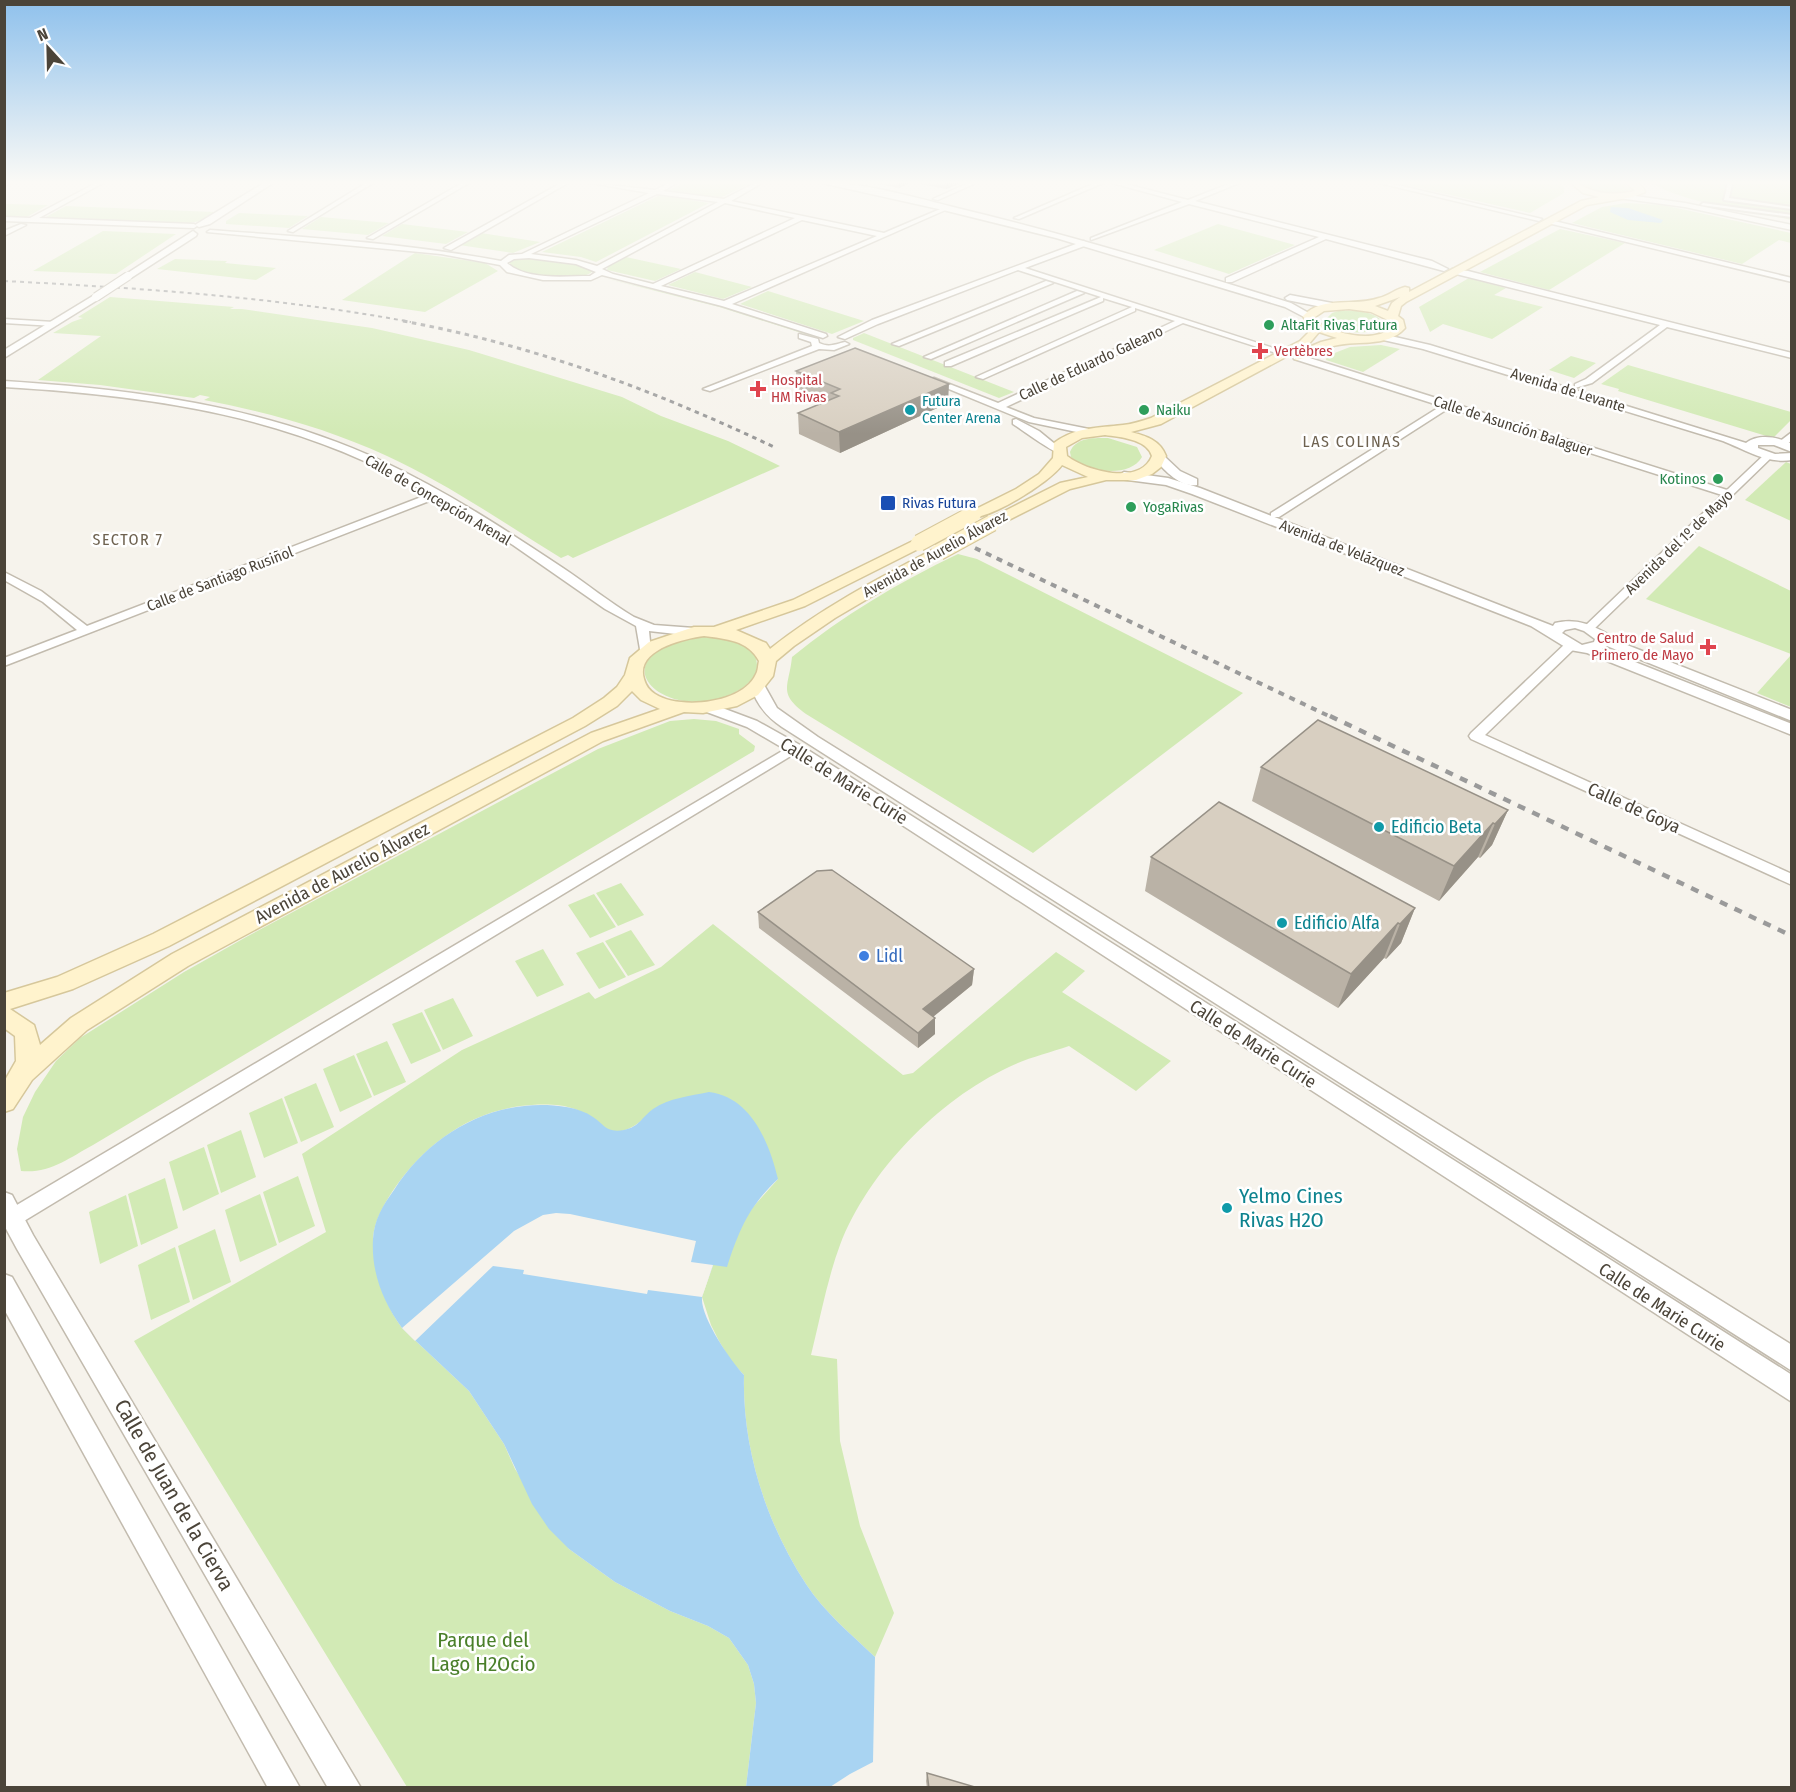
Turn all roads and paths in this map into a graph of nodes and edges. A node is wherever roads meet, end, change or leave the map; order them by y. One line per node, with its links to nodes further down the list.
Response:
1 (141, 267): 35 (street, bridge)
2 (506, 267): 19 (street)
3 (586, 267): 17 (street)
4 (604, 267): 17 (street)
5 (697, 267): 23 (street)
6 (811, 267): 26 (street)
7 (1022, 267): 15 (street)
8 (1169, 267): 33 (street)
9 (1181, 267): 20 (street)
10 (1259, 267): 20 (street)
11 (1438, 267): 16 (street)
12 (1449, 267): 16 (main road)
13 (1463, 267): 18 (main road)
14 (1736, 267): 21 (street)
15 (1018, 268): 31 (street, Calle de Asunción Balaguer); 41 (street)
16 (1444, 269): 28 (main road)
17 (598, 270): 19 (street); 23 (street)
18 (1455, 271): 30 (main road); 34 (street)
19 (581, 279): 39 (street)
20 (1229, 280): 27 (street)
21 (1791, 280)
22 (1049, 283): 40 (street)
23 (655, 286): 26 (street)
24 (1080, 293): 45 (street)
25 (1100, 299): 46 (street)
26 (725, 304): 39 (street)
27 (1332, 306): 28 (main road); 33 (main road)
28 (1359, 306): 30 (main road)
29 (1132, 309): 47 (street)
30 (1392, 316): 36 (main road)
31 (1183, 320): 43 (street, Calle de Asunción Balaguer); 52 (street, Calle de Eduardo Galeano)
32 (4, 321): 35 (street)
33 (1312, 321): 38 (main road); 43 (main road)
34 (1664, 323): 44 (street); 49 (street)
35 (54, 324): 42 (street)
36 (1400, 328): 37 (main road); 49 (street, Avenida de Levante)
37 (1382, 337): 38 (main road); 56 (street, Avenida de Levante)
38 (1355, 338): 43 (main road)
39 (819, 341): 41 (street); 41 (street); 50 (street)
40 (896, 344)
41 (846, 346)
42 (4, 355)
43 (1291, 355): 51 (street, Calle de Asunción Balaguer); 53 (main road); 57 (main road)
44 (1791, 356)
45 (928, 357)
46 (948, 364)
47 (980, 377)
48 (4, 384): 63 (street, Calle de Concepción Arenal)
49 (1578, 386): 56 (street, Avenida de Levante)
50 (707, 389)
51 (1448, 405): 62 (street, Calle de Asunción Balaguer); 64 (street)
52 (998, 407): 54 (street); 59 (street)
53 (1105, 431): 54 (main road, Avenida de Aurelio Álvarez); 57 (main road)
54 (1091, 432): 59 (main road, Avenida de Aurelio Álvarez)
55 (1791, 435): 58 (street)
56 (1757, 444): 58 (street); 60 (street)
57 (1157, 453): 61 (main road, Avenida de Aurelio Álvarez); 64 (street, Avenida de Velázquez)
58 (1788, 453): 60 (street)
59 (1059, 454): 61 (main road); 71 (main road, Avenida de Aurelio Álvarez, bridge)
60 (1768, 456): 62 (street, Avenida del 1º de Mayo)
61 (1120, 476): 68 (street, Avenida de Velázquez); 76 (main road, Avenida de Aurelio Álvarez, bridge)
62 (1729, 494): 67 (street, Avenida del 1º de Mayo)
63 (436, 495): 66 (street, Calle de Concepción Arenal); 69 (street, Calle de Santiago Rusiñol)
64 (1275, 514): 68 (street, Avenida de Velázquez)
65 (4, 574): 69 (street)
66 (641, 625): 70 (street, Calle de Concepción Arenal); 75 (street)
67 (1589, 628): 68 (street); 72 (street)
68 (1560, 629): 73 (street)
69 (86, 631): 77 (street, Calle de Santiago Rusiñol)
70 (694, 632): 71 (main road); 75 (main road)
71 (719, 632): 76 (main road)
72 (1602, 638): 74 (street); 82 (street)
73 (1570, 646): 74 (street); 85 (street, Calle de Goya)
74 (1589, 649): 83 (street)
75 (645, 652): 78 (main road)
76 (768, 659): 79 (main road)
77 (4, 662)
78 (634, 675): 80 (main road); 86 (main road, Avenida de Aurelio Álvarez)
79 (758, 686): 81 (main road); 92 (street, Calle de Marie Curie)
80 (679, 708): 81 (main road); 88 (main road, Avenida de Aurelio Álvarez)
81 (709, 708): 84 (street, Calle de Marie Curie)
82 (1791, 716)
83 (1791, 730)
84 (794, 748): 90 (street); 93 (street, Calle de Marie Curie)
85 (1791, 880)
86 (4, 1002)
87 (4, 1016): 88 (main road)
88 (25, 1073): 89 (main road, Avenida de Aurelio Álvarez)
89 (4, 1102)
90 (8, 1210): 95 (street, Calle de Juan de la Cierva)
91 (4, 1286): 94 (street)
92 (1791, 1359)
93 (1791, 1390)
94 (285, 1788)
95 (346, 1788)

